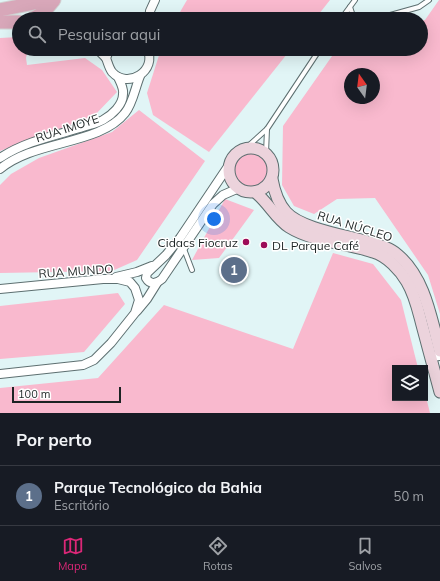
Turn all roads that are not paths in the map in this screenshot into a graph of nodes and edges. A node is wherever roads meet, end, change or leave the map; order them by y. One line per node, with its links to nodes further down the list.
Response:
1 (49, 0): 7 (main road)
2 (54, 0): 8 (main road)
3 (155, 0): 9 (street)
4 (355, 0): 6 (lane)
5 (429, 0): 12 (lane)
6 (350, 7): 10 (lane); 11 (lane)
7 (0, 10)
8 (44, 12)
9 (150, 12)
10 (346, 12)
11 (352, 12)
12 (400, 12)
13 (0, 22): 14 (main road)
14 (12, 22)
15 (149, 56): 18 (street, RUA IMOYE)
16 (315, 56): 20 (lane)
17 (106, 58): 19 (street)
18 (140, 76): 19 (street); 25 (street, RUA IMOYE)
19 (118, 77): 23 (street, RUA IMOYE)
20 (267, 129): 21 (lane); 22 (lane)
21 (246, 148): 22 (street); 24 (street)
22 (266, 153): 26 (street)
23 (0, 158)
24 (229, 165): 27 (street); 30 (street)
25 (0, 169)
26 (272, 179): 28 (street); 36 (street, RUA NÚCLEO)
27 (239, 188): 28 (street); 29 (street)
28 (255, 192): 36 (street, RUA NÚCLEO)
29 (184, 248): 31 (lane); 33 (street)
30 (156, 264): 32 (street); 33 (street)
31 (192, 270)
32 (103, 279): 34 (street, RUA MUNDO); 35 (street, RUA MUNDO)
33 (156, 283): 35 (street)
34 (2, 288)
35 (135, 313): 37 (street)
36 (437, 355): 38 (street, RUA NÚCLEO)
37 (0, 374)
38 (440, 392)

